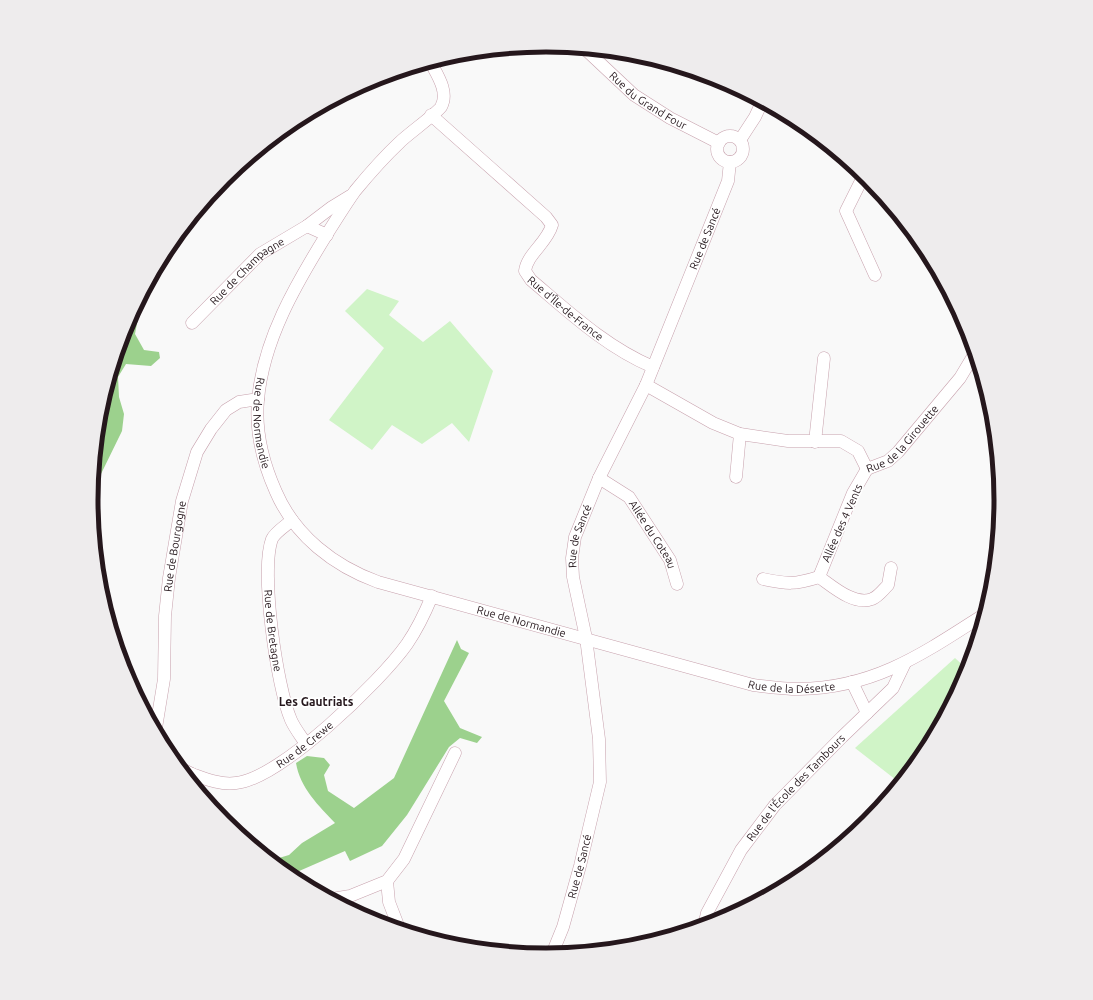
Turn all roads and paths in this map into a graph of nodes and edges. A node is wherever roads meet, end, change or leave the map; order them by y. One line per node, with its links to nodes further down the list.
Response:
1 (594, 55): 6 (street, Rue du Grand Four)
2 (434, 66): 4 (street, Rue de Normandie)
3 (760, 106): 5 (street)
4 (431, 115): 9 (street, Rue de Normandie); 16 (street, Rue d'Île-de-France)
5 (740, 140): 6 (street); 7 (street)
6 (719, 143): 7 (street)
7 (730, 162): 16 (street, Rue de Sancé)
8 (861, 181): 12 (street)
9 (353, 194): 10 (street, Rue de Champagne); 11 (street, Rue de Normandie)
10 (307, 226): 11 (street); 13 (street, Rue de Champagne)
11 (327, 235): 18 (street, Rue de Normandie)
12 (875, 275)
13 (192, 323)
14 (824, 358): 20 (street)
15 (972, 358): 21 (street, Rue de la Girouette)
16 (653, 367): 17 (street, Rue de Sancé)
17 (646, 385): 19 (street, Rue de la Girouette); 23 (street, Rue de Sancé)
18 (258, 399): 24 (street, Rue de Normandie); 35 (street, Rue de Bourgogne)
19 (740, 434): 20 (street, Rue de la Girouette); 22 (street)
20 (816, 442): 21 (street, Rue de la Girouette)
21 (867, 469): 26 (street, Allée des 4 Vents)
22 (736, 477)
23 (599, 478): 28 (street, Allée du Coteau); 31 (street, Rue de Sancé)
24 (292, 520): 29 (street, Rue de Normandie); 36 (street, Rue de Bretagne)
25 (891, 568): 26 (street, Allée des 4 Vents)
26 (818, 576): 27 (street, Allée des 4 Vents)
27 (762, 579)
28 (677, 584)
29 (432, 596): 31 (street, Rue de Normandie); 36 (street, Rue de Crewe)
30 (978, 618): 32 (street, Rue de la Déserte)
31 (586, 638): 33 (street, Rue de la Déserte); 43 (street, Rue de Sancé)
32 (905, 663): 33 (street, Rue de la Déserte); 34 (street, Rue de l'École des Tambours)
33 (852, 682): 34 (street)
34 (867, 713): 41 (street, Rue de l'École des Tambours)
35 (158, 722)
36 (306, 744): 38 (street, Rue de Crewe)
37 (455, 753): 39 (street)
38 (192, 775)
39 (387, 881): 40 (street); 42 (street)
40 (340, 898)
41 (706, 919)
42 (397, 922)
43 (555, 948)

